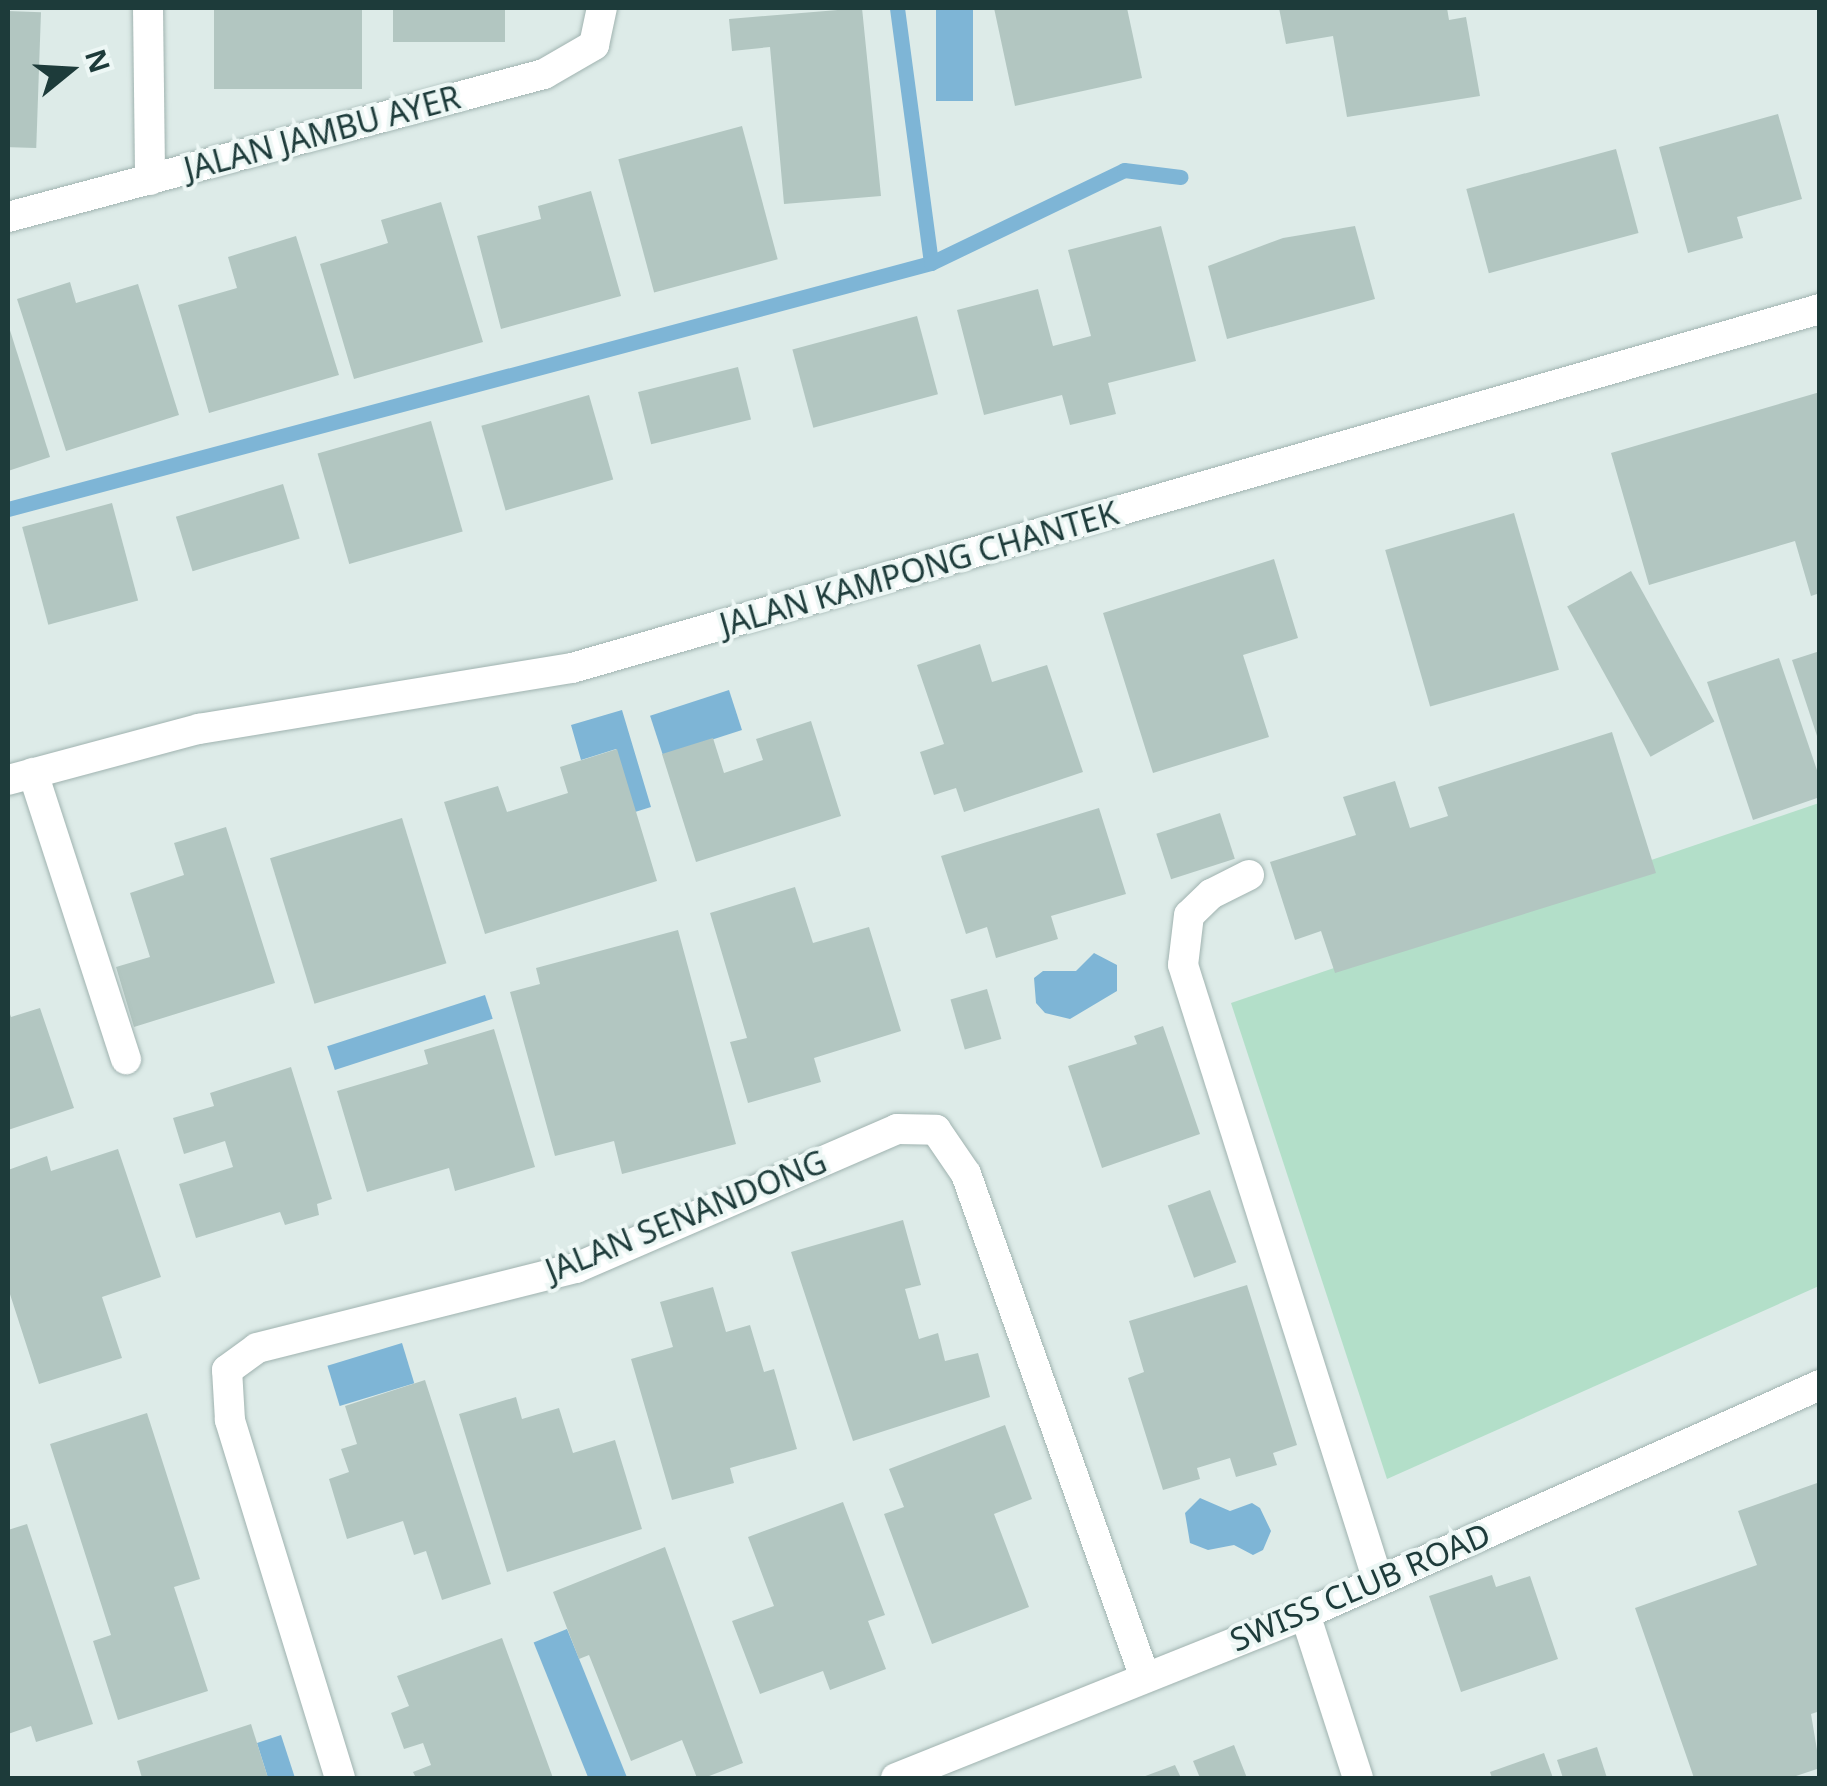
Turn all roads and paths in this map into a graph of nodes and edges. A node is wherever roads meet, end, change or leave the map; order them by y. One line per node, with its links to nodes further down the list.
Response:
1 (148, 8): 3 (street)
2 (602, 8): 3 (street, JALAN JAMBU AYER)
3 (150, 180): 4 (street, JALAN JAMBU AYER)
4 (8, 217)
5 (1820, 309): 6 (street, JALAN KAMPONG CHANTEK)
6 (20, 776): 8 (street)
7 (1249, 876): 10 (street)
8 (126, 1059)
9 (1820, 1385): 10 (street, SWISS CLUB ROAD)
10 (1378, 1581): 11 (street, SWISS CLUB ROAD)
11 (1304, 1614): 12 (street, SWISS CLUB ROAD); 15 (street)
12 (1144, 1675): 13 (street, JALAN SENANDONG); 14 (street, SWISS CLUB ROAD)
13 (340, 1778)
14 (896, 1778)
15 (1358, 1778)

